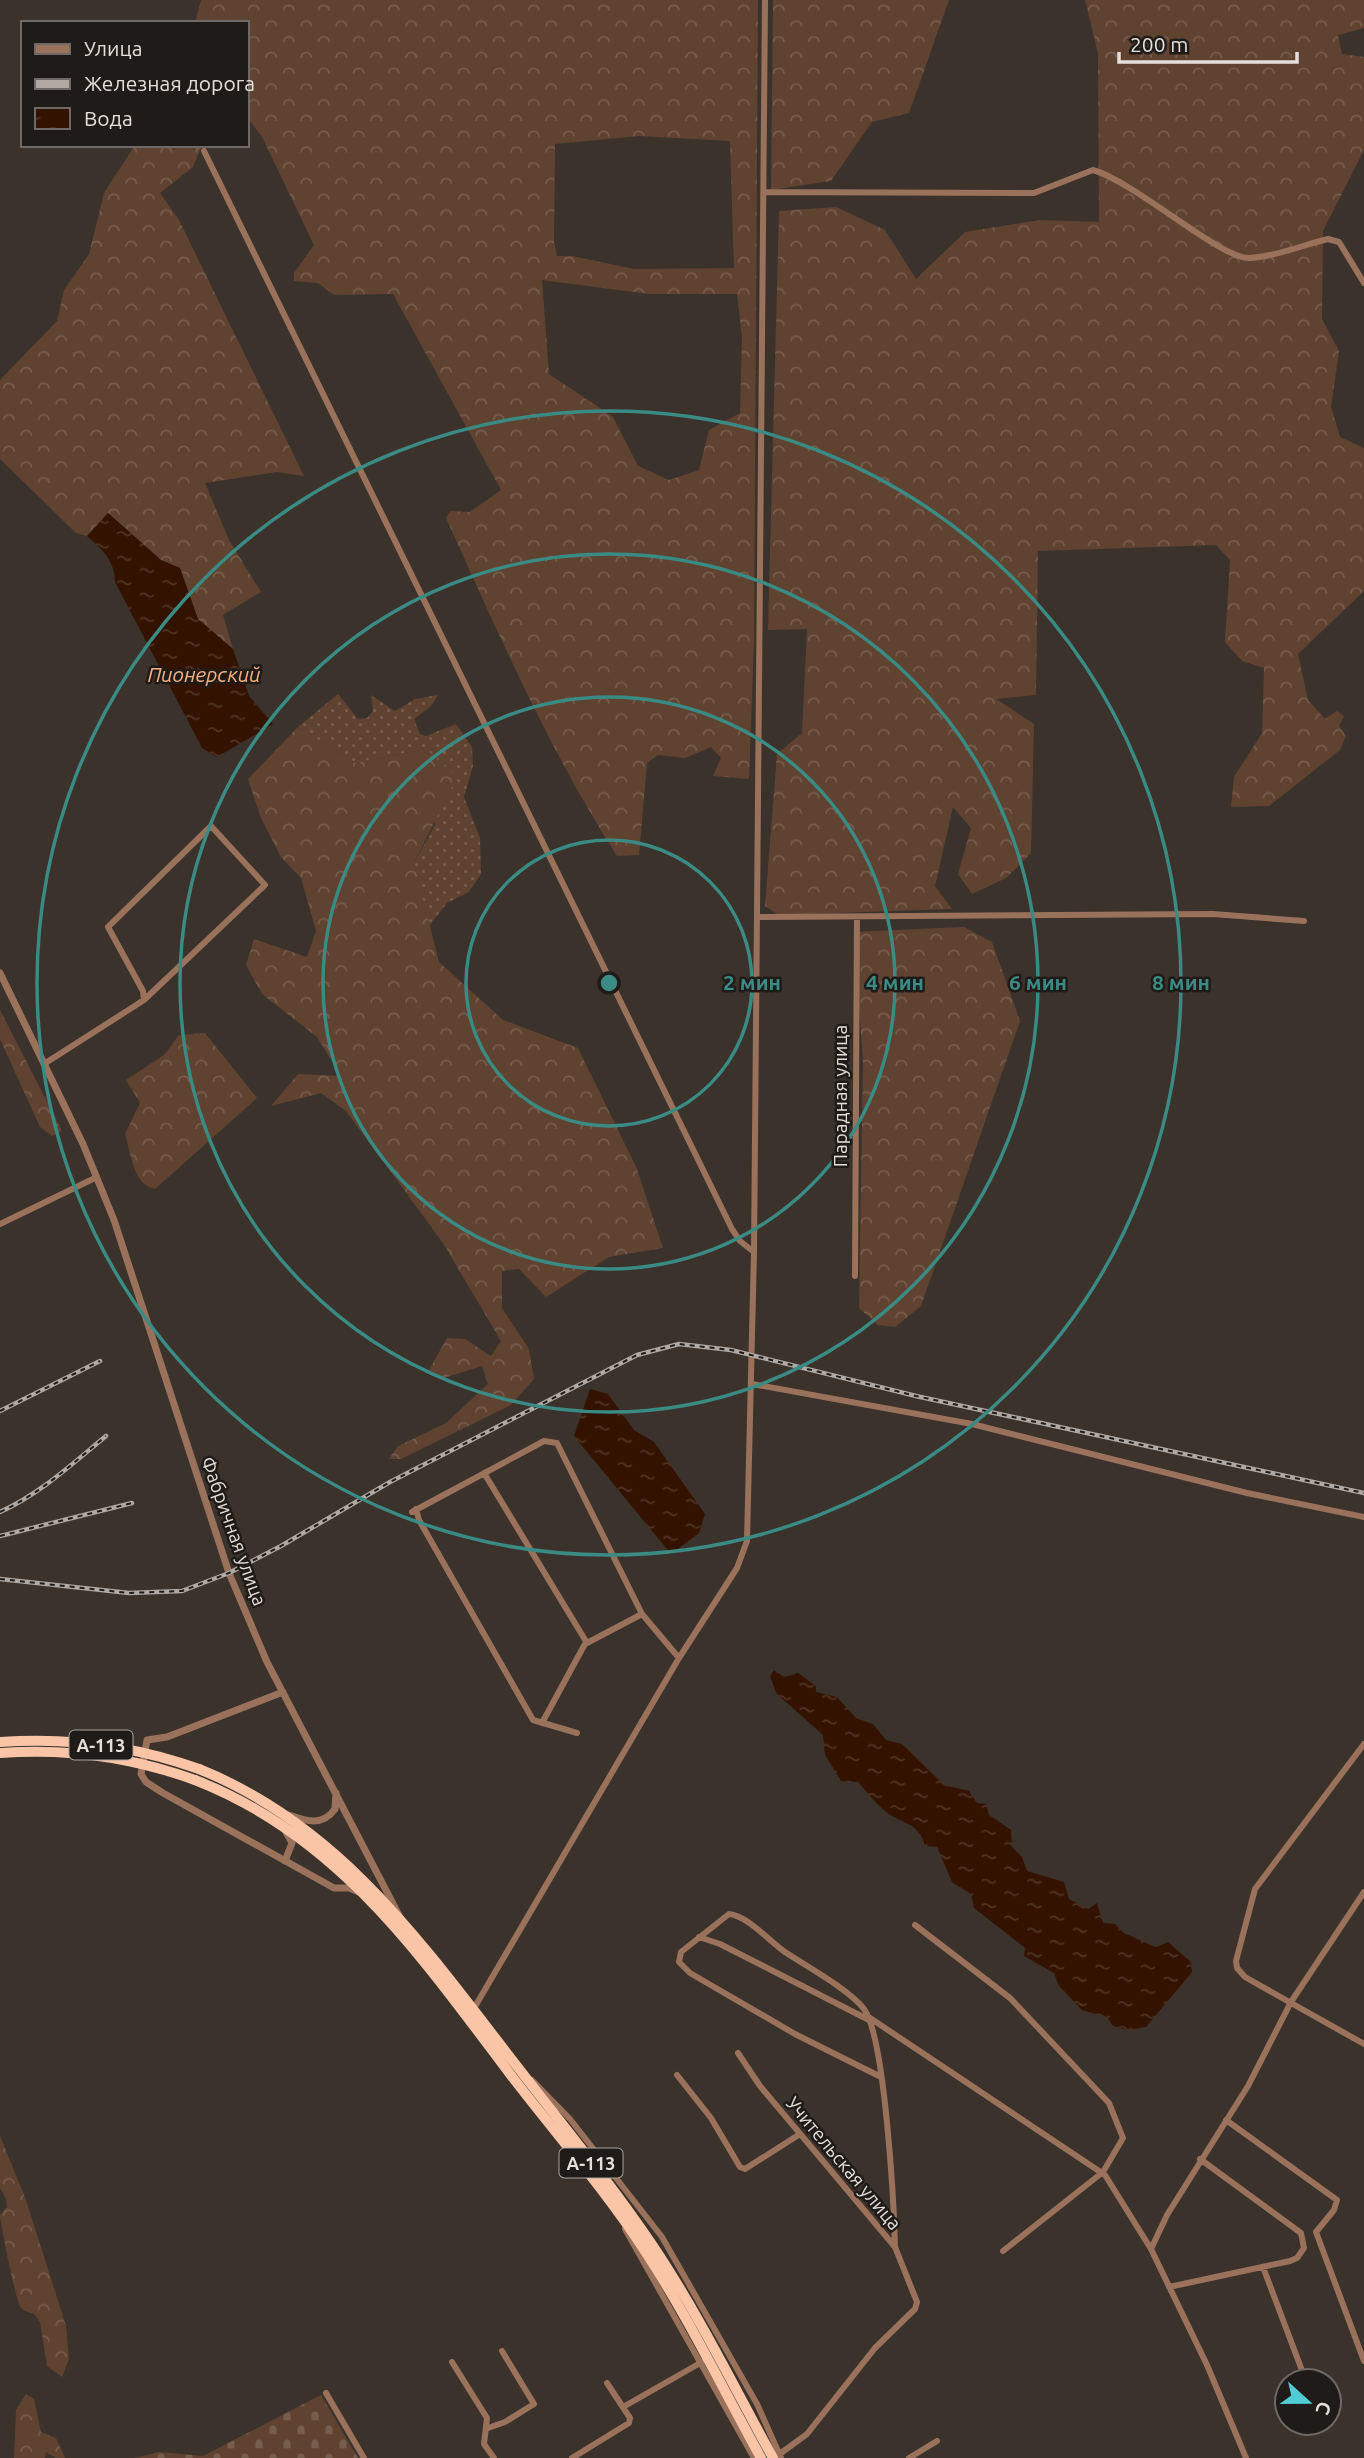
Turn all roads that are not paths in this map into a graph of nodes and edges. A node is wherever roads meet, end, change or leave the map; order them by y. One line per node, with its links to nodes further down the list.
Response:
1 (765, 0): 3 (street)
2 (204, 151): 13 (street)
3 (764, 192): 4 (street); 5 (street)
4 (1364, 283)
5 (757, 917): 6 (street); 13 (street)
6 (857, 917): 7 (street); 14 (street, Парадная улица)
7 (1304, 921)
8 (0, 973): 10 (street, Фабричная улица)
9 (144, 1000): 9 (street); 10 (street)
10 (44, 1064): 11 (street, Фабричная улица)
11 (97, 1177): 12 (street); 21 (street, Фабричная улица)
12 (0, 1224)
13 (754, 1252): 15 (street)
14 (855, 1276)
15 (752, 1384): 17 (street); 20 (street)
16 (484, 1473): 18 (street); 19 (street); 22 (street)
17 (1364, 1517)
18 (642, 1614): 19 (street); 20 (street)
19 (586, 1642): 22 (street)
20 (679, 1658): 38 (street)
21 (283, 1692): 28 (street, Фабричная улица); 31 (street)
22 (542, 1723): 23 (street)
23 (577, 1732)
24 (0, 1742): 27 (highway, А-113, bridge)
25 (1364, 1744): 37 (street)
26 (0, 1753): 27 (highway, А-113, bridge)
27 (197, 1774): 29 (highway, А-113); 30 (highway, А-113)
28 (334, 1785): 29 (street); 34 (street, Фабричная улица)
29 (286, 1814): 34 (highway, А-113)
30 (275, 1819): 31 (street); 33 (highway, А-113)
31 (285, 1861): 33 (street)
32 (1364, 1892): 37 (street)
33 (368, 1897): 48 (highway, А-113)
34 (400, 1917): 38 (highway, А-113)
35 (915, 1925): 47 (street)
36 (699, 1937): 39 (street); 39 (street); 43 (street)
37 (1291, 2002): 40 (street); 44 (street)
38 (473, 2010): 64 (highway, А-113)
39 (869, 2018): 43 (street); 47 (street)
40 (1364, 2043)
41 (738, 2053): 45 (street, Учительская улица)
42 (677, 2075): 45 (street)
43 (881, 2077): 49 (street)
44 (1226, 2120): 46 (street); 55 (street)
45 (800, 2134): 49 (street, Учительская улица)
46 (1200, 2160): 50 (street); 52 (street)
47 (1103, 2172): 50 (street); 51 (street)
48 (619, 2214): 57 (street); 69 (highway, А-113)
49 (895, 2247): 64 (street, Учительская улица)
50 (1151, 2249): 53 (street)
51 (1003, 2250)
52 (1263, 2267): 53 (street); 58 (street)
53 (1170, 2287): 71 (street)
54 (502, 2351): 62 (street)
55 (1364, 2361)
56 (452, 2362): 62 (street)
57 (702, 2362): 61 (street); 68 (street)
58 (1301, 2367)
59 (607, 2383): 61 (street)
60 (326, 2393): 65 (street)
61 (623, 2407): 67 (street)
62 (488, 2428): 66 (street)
63 (937, 2441): 70 (street)
64 (778, 2456)
65 (364, 2458)
66 (495, 2458)
67 (572, 2458)
68 (754, 2458)
69 (761, 2458)
70 (909, 2458)
71 (1246, 2458)

